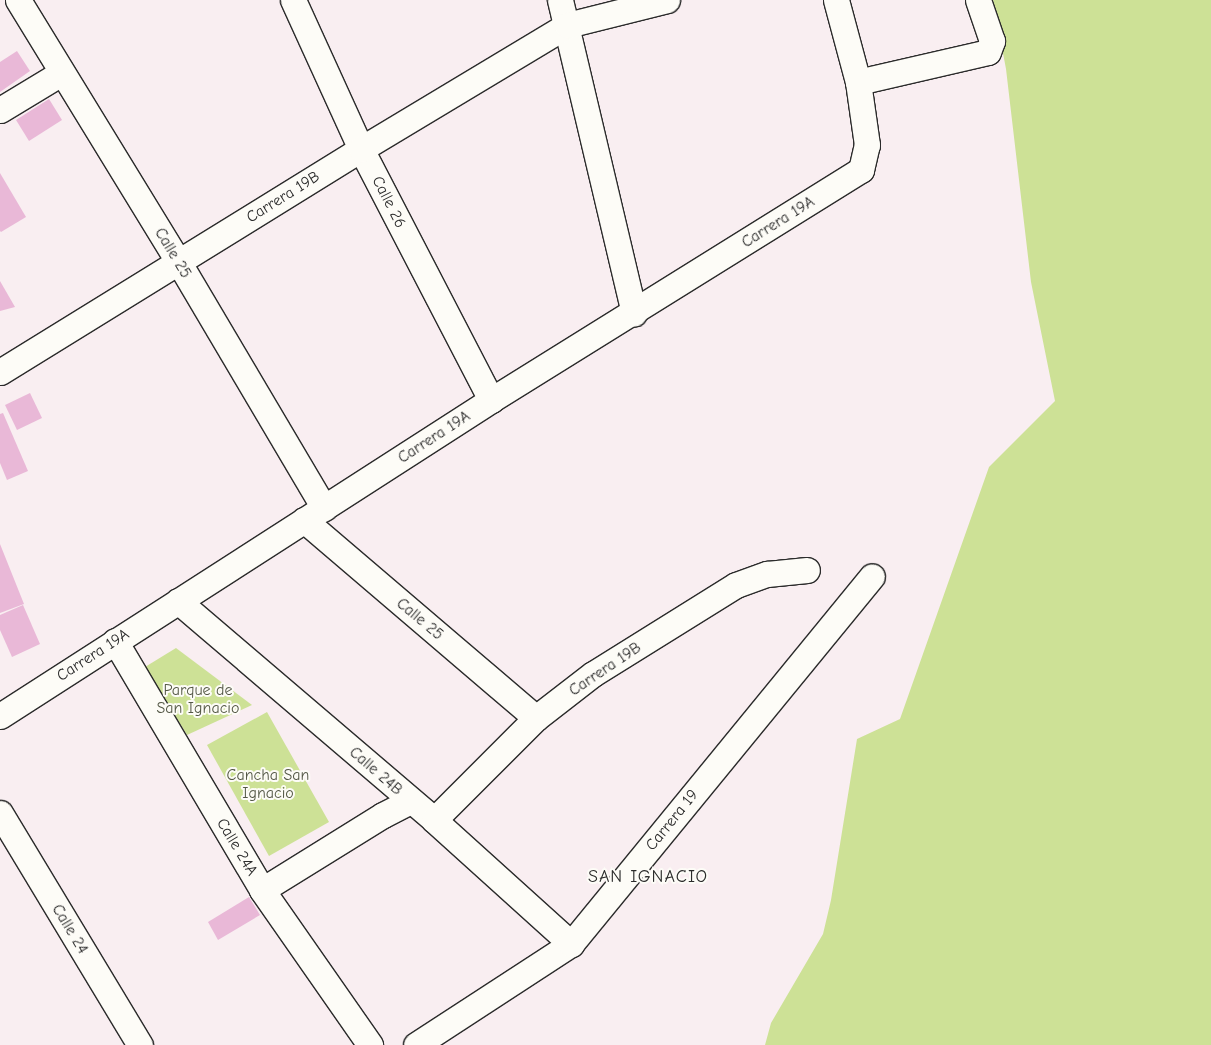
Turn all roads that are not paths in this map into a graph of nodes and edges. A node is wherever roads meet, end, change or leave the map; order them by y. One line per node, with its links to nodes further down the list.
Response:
1 (18, 0): 8 (street, Calle 25)
2 (294, 0): 11 (street, Calle 26)
3 (560, 0): 7 (street)
4 (668, 0): 7 (street, Carrera 19B)
5 (836, 0): 9 (street)
6 (978, 0): 9 (street)
7 (568, 25): 11 (street, Carrera 19B); 13 (street)
8 (61, 73): 10 (street); 12 (street, Calle 25)
9 (858, 82): 13 (street, Carrera 19A)
10 (0, 110)
11 (361, 149): 12 (street, Carrera 19B); 15 (street, Calle 26)
12 (178, 261): 14 (street, Carrera 19B); 16 (street, Calle 25)
13 (634, 313): 15 (street, Carrera 19A)
14 (0, 372)
15 (492, 400): 16 (street, Carrera 19A)
16 (314, 514): 19 (street, Carrera 19A); 22 (street, Calle 25)
17 (806, 570): 22 (street, Carrera 19B)
18 (872, 576): 27 (street, Carrera 19)
19 (178, 601): 20 (street, Carrera 19A); 23 (street, Calle 24B)
20 (114, 641): 21 (street, Carrera 19A); 26 (street, Calle 24A)
21 (0, 716)
22 (536, 718): 25 (street, Carrera 19B)
23 (412, 801): 25 (street, Calle 24B); 26 (street)
24 (0, 813): 28 (street, Calle 24)
25 (434, 820): 27 (street, Calle 24B)
26 (262, 890): 29 (street, Calle 24A)
27 (571, 944): 30 (street, Carrera 19)
28 (140, 1045)
29 (370, 1045)
30 (416, 1045)

